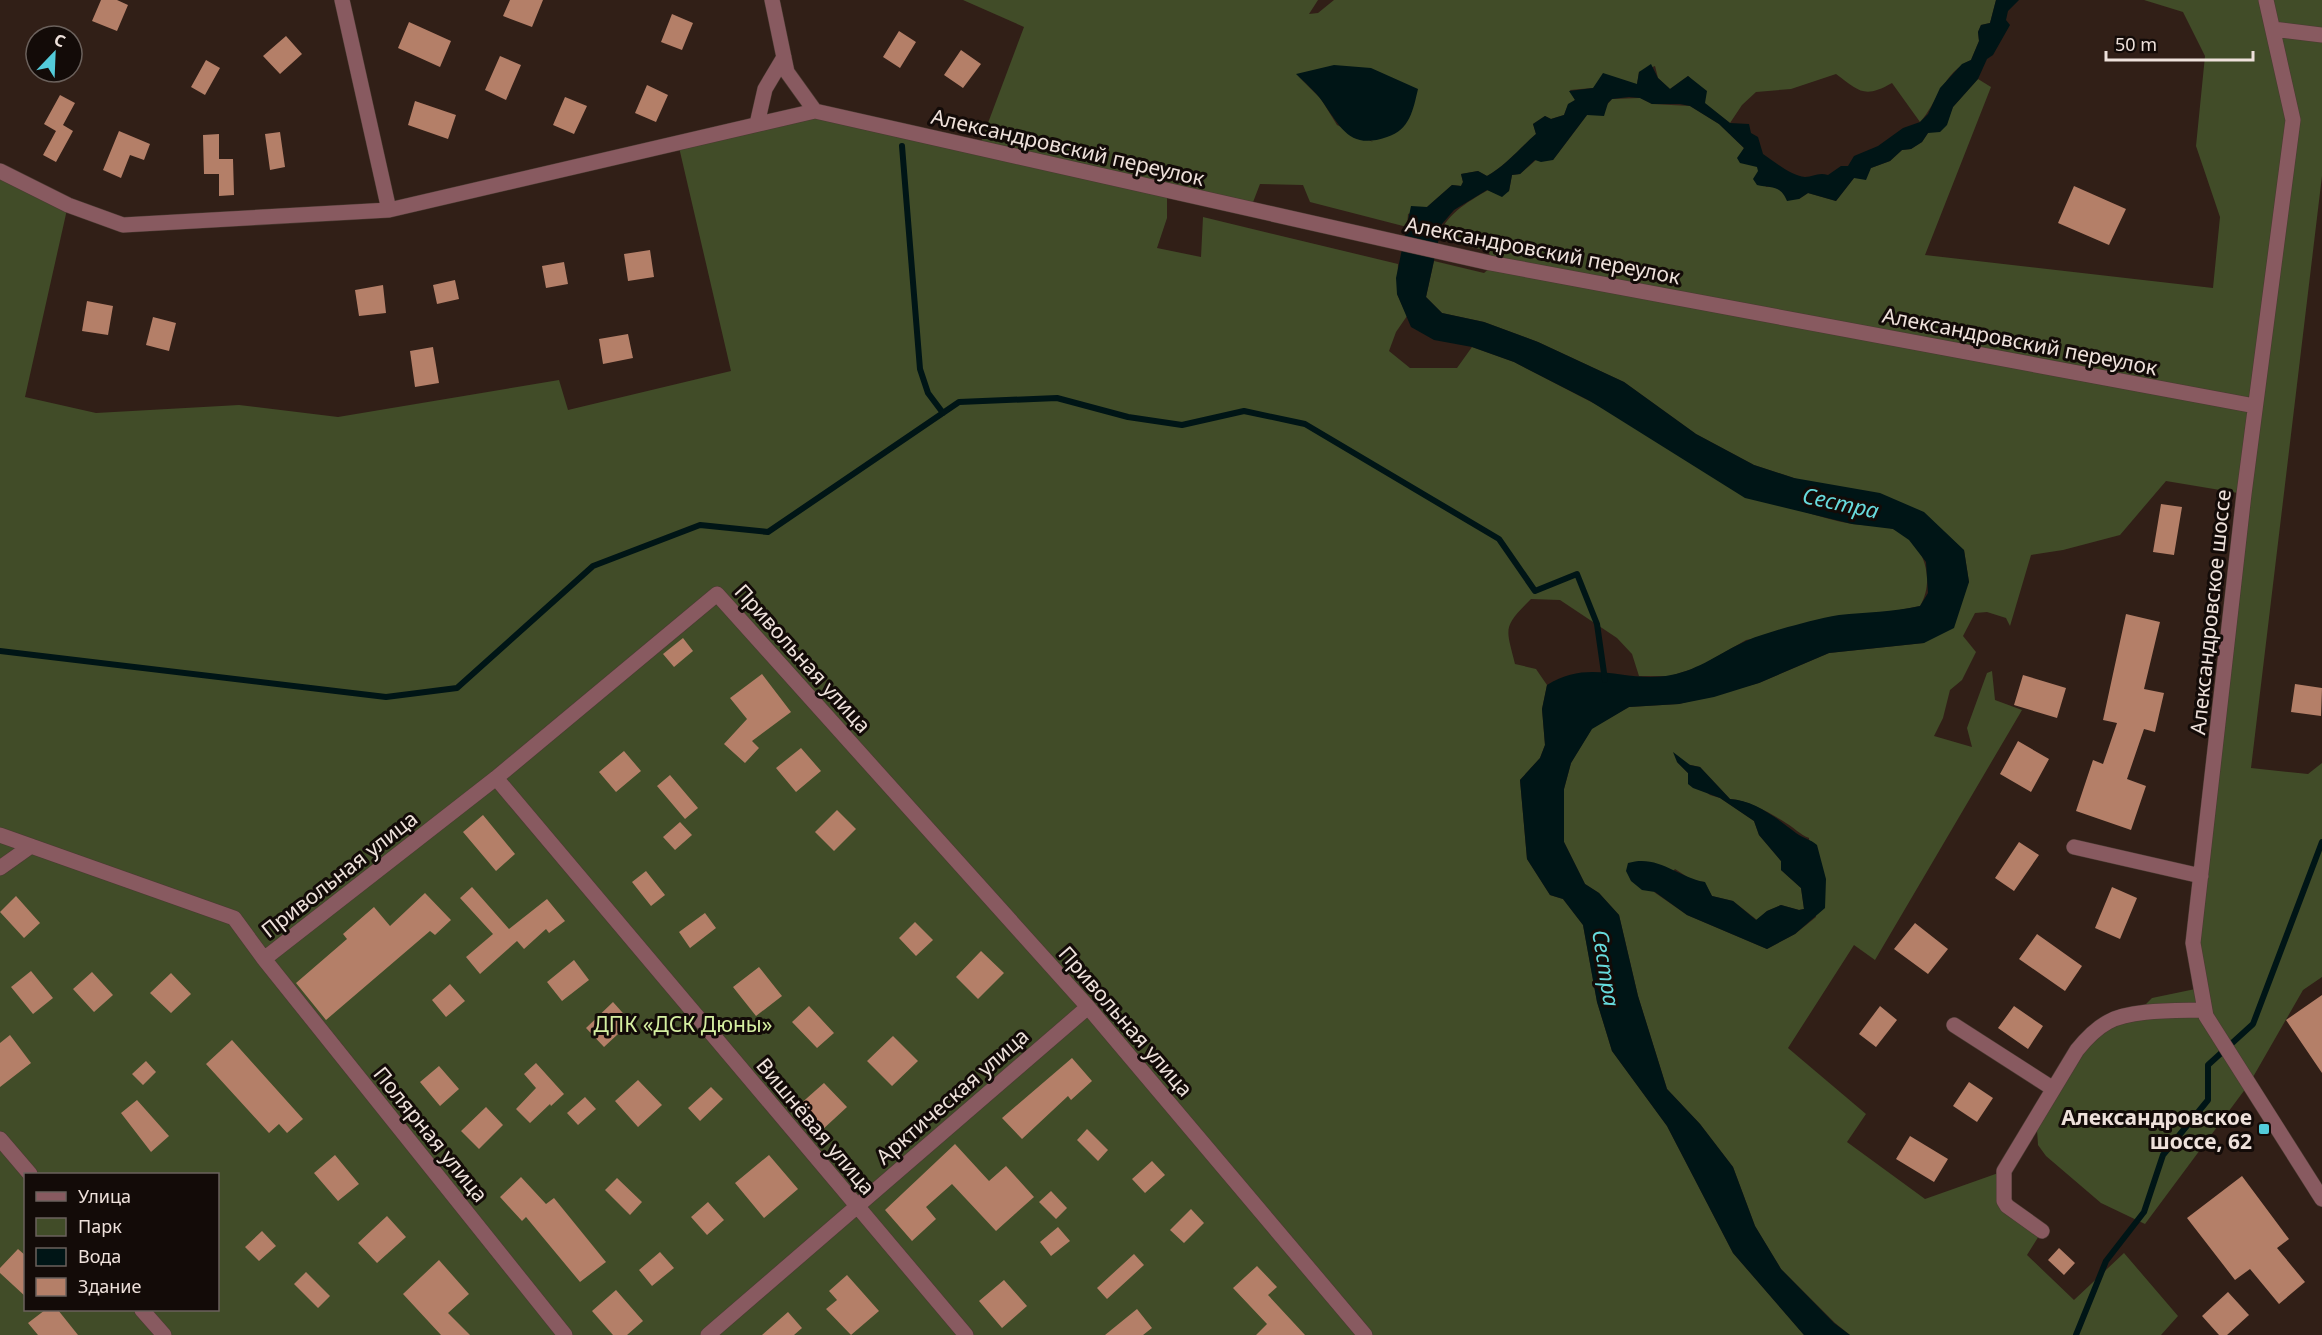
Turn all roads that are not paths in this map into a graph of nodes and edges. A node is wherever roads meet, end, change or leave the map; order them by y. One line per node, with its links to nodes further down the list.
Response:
1 (342, 0): 10 (street)
2 (772, 0): 6 (street)
3 (2266, 0): 4 (street, Александровское шоссе)
4 (2273, 29): 5 (street); 11 (street, Александровское шоссе)
5 (2322, 35)
6 (784, 57): 7 (street); 8 (street)
7 (821, 112): 8 (street); 11 (street, Александровский переулок)
8 (757, 124): 10 (street)
9 (0, 171): 10 (street)
10 (389, 210)
11 (2255, 406): 17 (street, Александровское шоссе)
12 (496, 778): 18 (street, Привольная улица); 19 (street, Привольная улица); 26 (street, Вишнёвая улица)
13 (0, 835): 14 (street, Привольная улица)
14 (31, 846): 16 (street); 18 (street, Привольная улица)
15 (2074, 847): 17 (street)
16 (0, 868)
17 (2201, 876): 20 (street, Александровское шоссе)
18 (264, 959): 30 (street, Полярная улица)
19 (1088, 1007): 26 (street, Арктическая улица); 33 (street, Привольная улица)
20 (2205, 1010): 22 (street); 25 (street, Александровское шоссе)
21 (1954, 1025): 22 (street)
22 (2052, 1088): 27 (street)
23 (0, 1139): 24 (street)
24 (29, 1173)
25 (2322, 1199)
26 (856, 1207): 31 (street, Арктическая улица); 32 (street, Вишнёвая улица)
27 (2042, 1231)
28 (143, 1311): 29 (street)
29 (164, 1335)
30 (565, 1335)
31 (708, 1335)
32 (966, 1335)
33 (1365, 1335)

